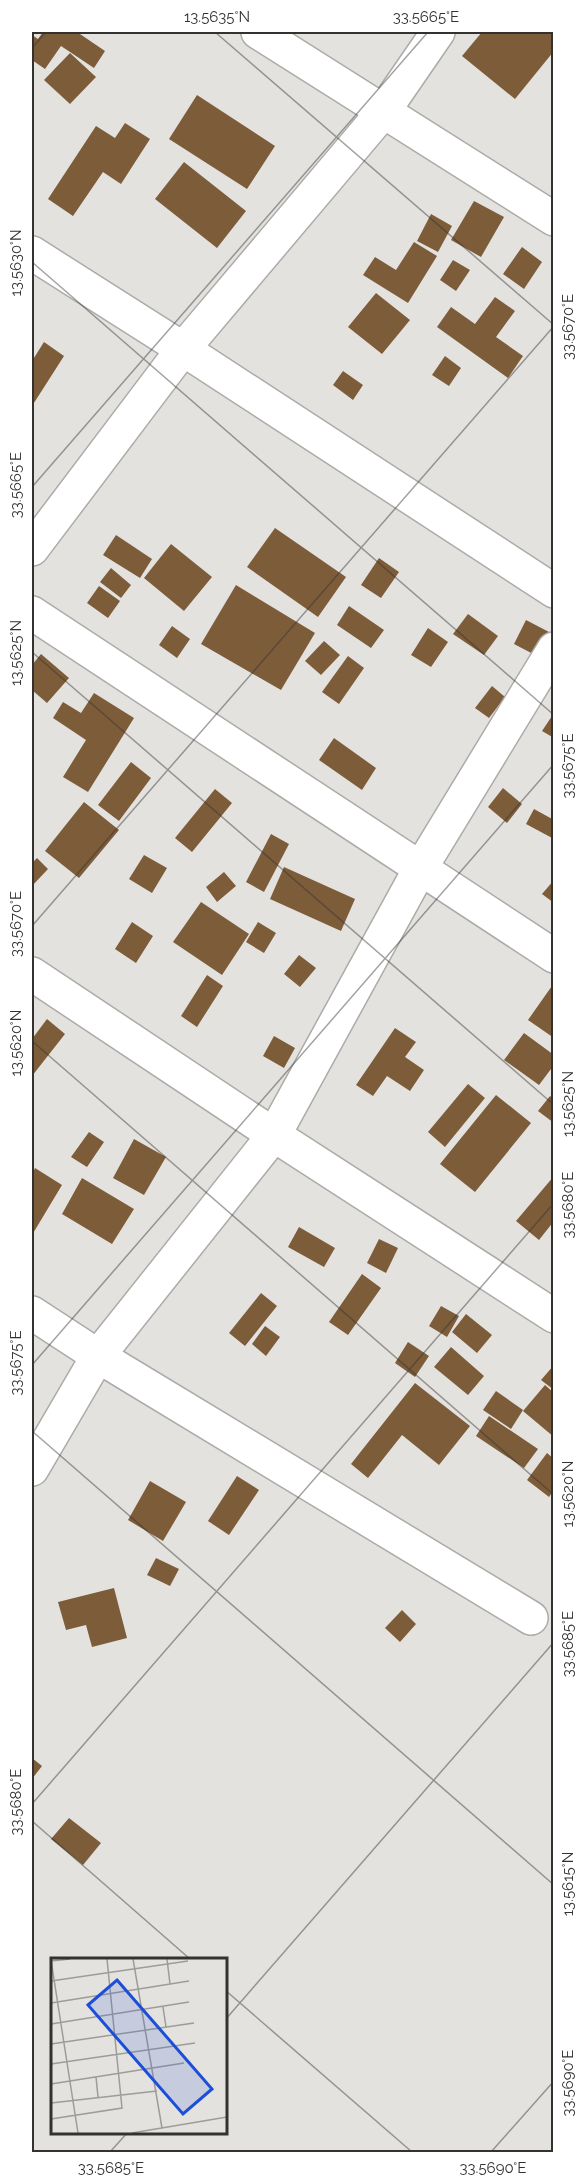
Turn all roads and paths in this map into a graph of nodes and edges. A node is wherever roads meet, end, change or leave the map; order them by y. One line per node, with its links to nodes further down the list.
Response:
1 (258, 32): 3 (street)
2 (438, 32): 3 (street)
3 (383, 112): 4 (street); 6 (street)
4 (554, 219)
5 (32, 253): 6 (street)
6 (183, 349): 7 (street); 8 (street)
7 (32, 549)
8 (554, 591)
9 (32, 613): 11 (street)
10 (554, 649): 11 (street)
11 (420, 869): 12 (street); 14 (street)
12 (554, 956)
13 (32, 974): 14 (street)
14 (274, 1135): 16 (street); 17 (street)
15 (32, 1313): 17 (street)
16 (554, 1316)
17 (98, 1356): 18 (street); 19 (street)
18 (32, 1470)
19 (531, 1618)

